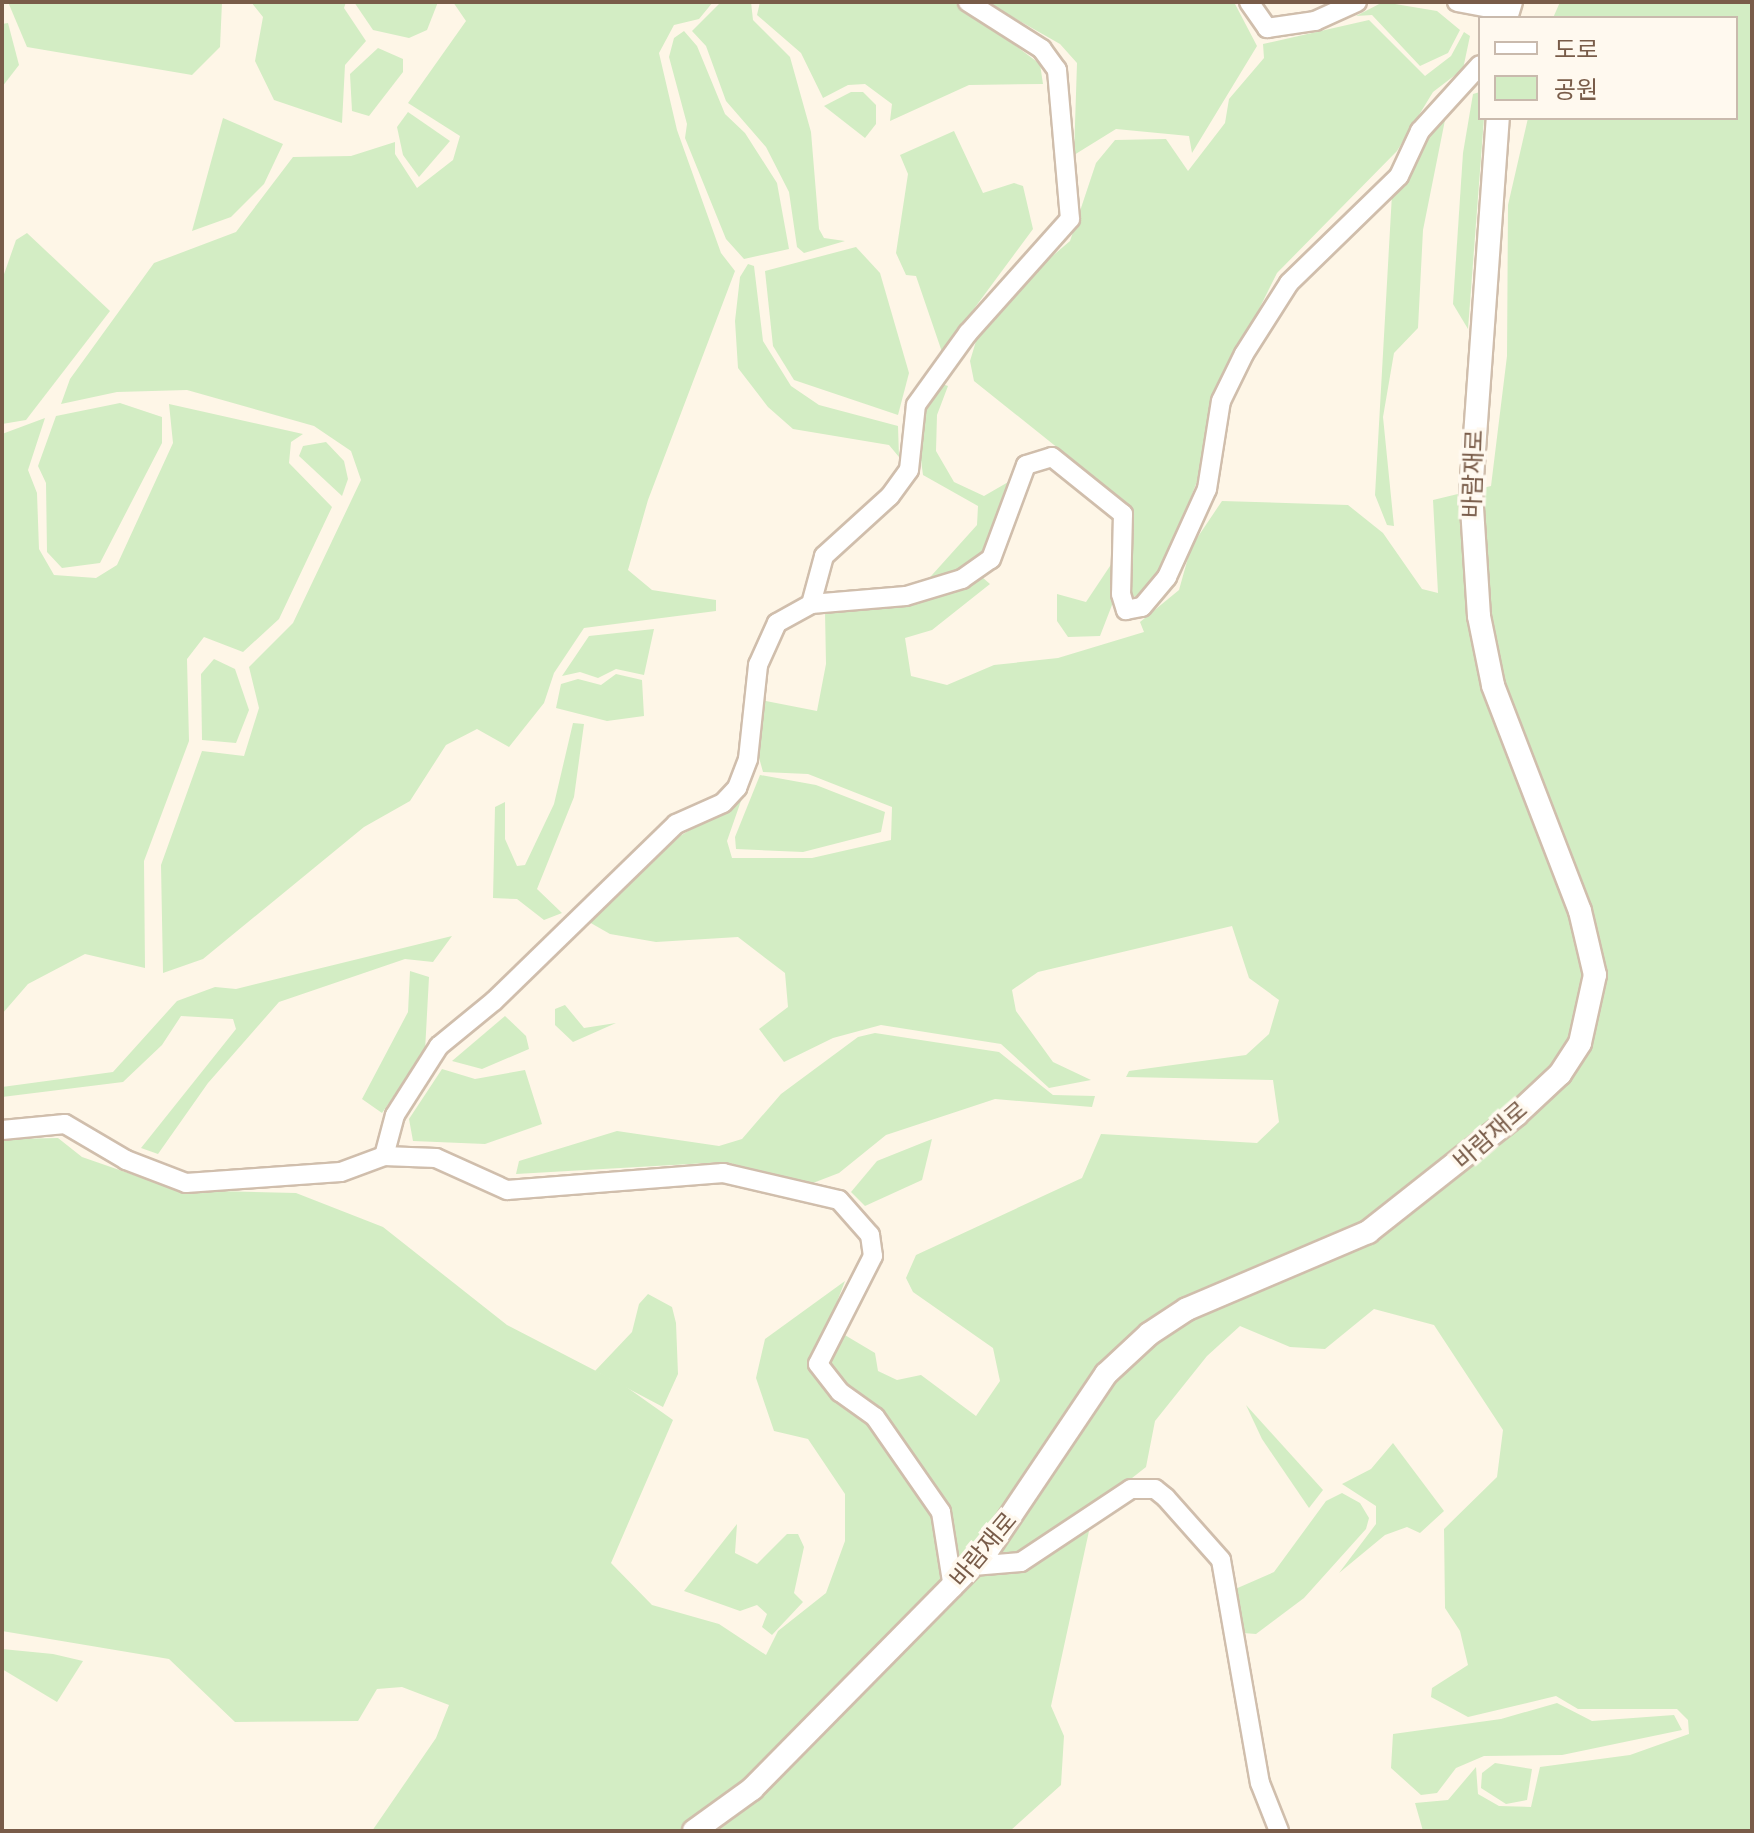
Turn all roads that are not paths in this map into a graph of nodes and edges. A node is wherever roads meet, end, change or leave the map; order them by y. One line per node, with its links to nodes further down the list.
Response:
1 (968, 2): 8 (street)
2 (1249, 2): 3 (street)
3 (1357, 2)
4 (1457, 2): 5 (street)
5 (1508, 10)
6 (1478, 67): 8 (street)
7 (1498, 120): 11 (street, 바람재로)
8 (811, 604): 10 (street)
9 (2, 1130): 10 (street)
10 (384, 1156): 12 (street)
11 (973, 1566): 12 (street, 바람재로); 14 (street)
12 (953, 1588): 13 (street, 바람재로)
13 (694, 1831)
14 (1279, 1831)

